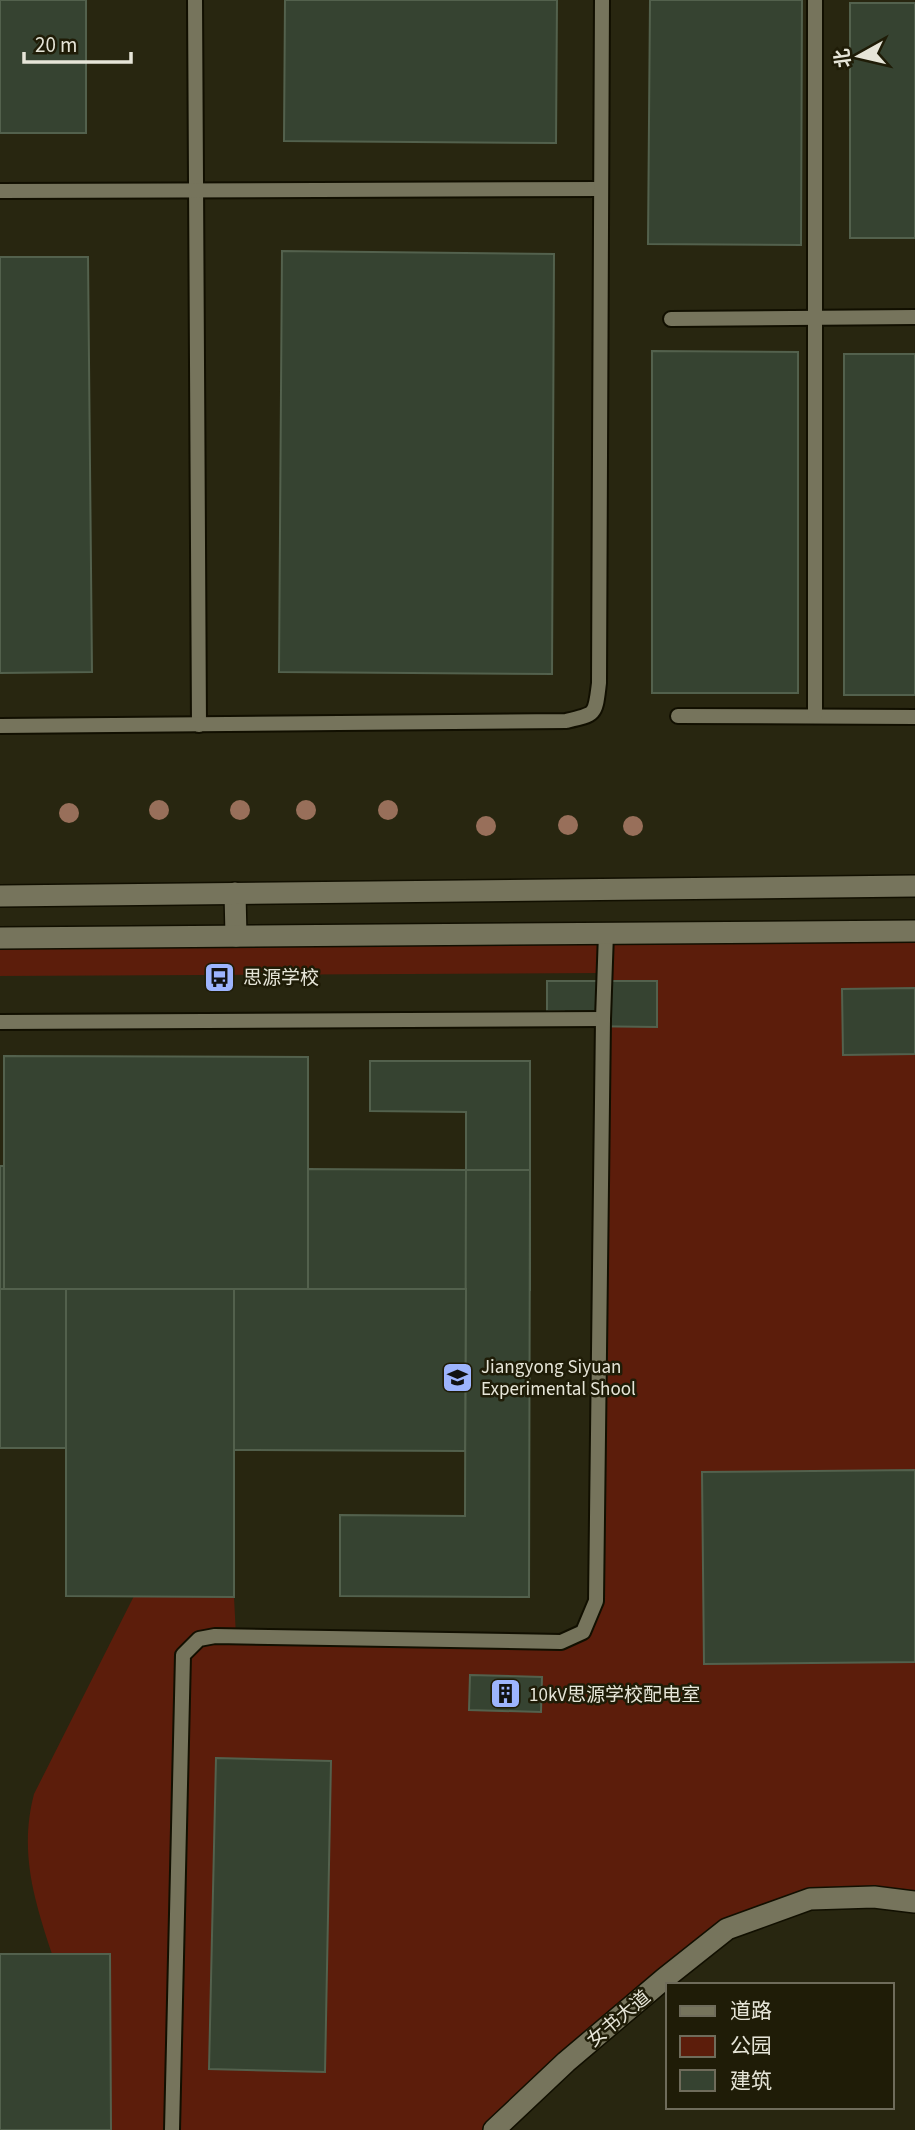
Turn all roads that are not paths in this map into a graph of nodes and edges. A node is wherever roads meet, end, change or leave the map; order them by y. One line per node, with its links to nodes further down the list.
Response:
1 (195, 0): 5 (lane)
2 (602, 0): 4 (lane)
3 (815, 0): 8 (lane)
4 (601, 189): 5 (lane); 13 (lane)
5 (196, 190): 6 (lane); 13 (lane)
6 (0, 191)
7 (915, 317): 8 (lane)
8 (815, 318): 9 (lane); 11 (lane)
9 (671, 319)
10 (678, 716): 11 (lane)
11 (815, 716): 12 (lane)
12 (915, 717)
13 (199, 725): 14 (lane)
14 (0, 726)
15 (915, 886): 16 (main road)
16 (235, 893): 17 (main road); 20 (main road)
17 (0, 896)
18 (915, 931): 19 (main road)
19 (606, 933): 20 (main road); 22 (lane)
20 (236, 936): 21 (main road)
21 (0, 938)
22 (603, 1019): 23 (lane); 25 (lane)
23 (0, 1022)
24 (915, 1902): 26 (main road, 女书大道)
25 (172, 2130)
26 (494, 2130)

